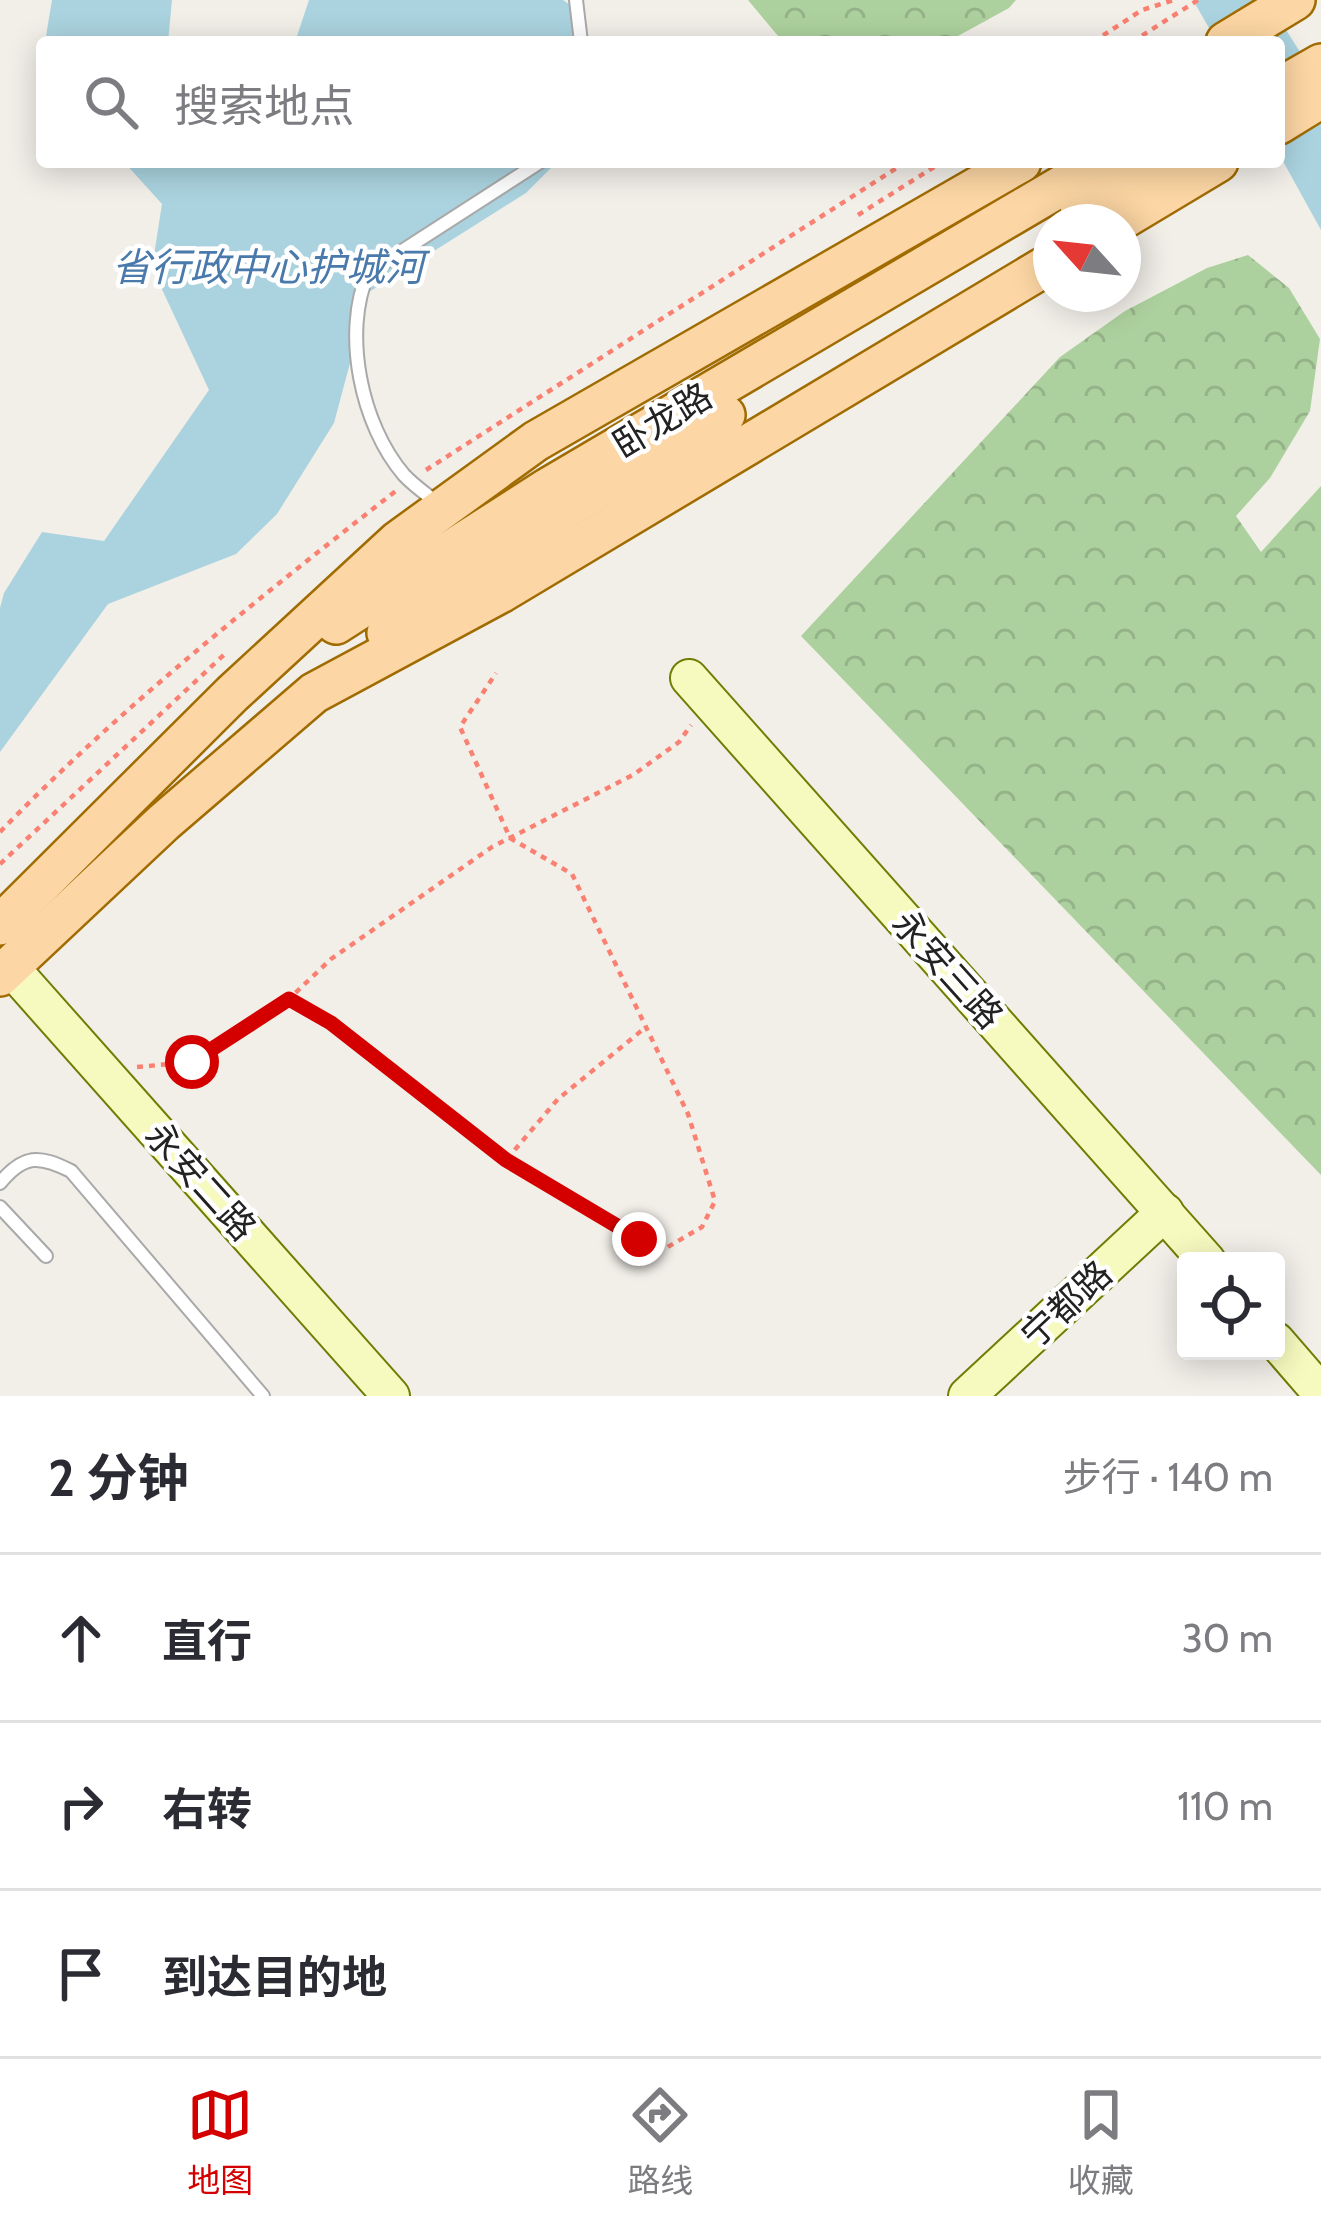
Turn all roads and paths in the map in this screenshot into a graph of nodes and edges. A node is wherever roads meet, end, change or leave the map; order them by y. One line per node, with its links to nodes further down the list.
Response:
1 (576, 0): 6 (lane)
2 (1174, 0): 7 (path)
3 (1198, 0): 8 (path)
4 (1295, 0): 9 (main road)
5 (1321, 35): 10 (main road)
6 (580, 36)
7 (1102, 36)
8 (1141, 36)
9 (1236, 36)
10 (1285, 56)
11 (1321, 64): 12 (main road)
12 (1285, 85)
13 (1321, 98): 14 (main road)
14 (1285, 120)
15 (531, 168): 23 (lane)
16 (1011, 168): 23 (main road, 卧龙路)
17 (1093, 168): 22 (main road, 卧龙路)
18 (1141, 168): 22 (main road, 卧龙路)
19 (1208, 168): 20 (main road)
20 (1141, 208)
21 (1033, 273): 26 (main road, 卧龙路)
22 (932, 276): 26 (main road, 卧龙路); 27 (main road, 卧龙路)
23 (446, 507): 27 (main road, 卧龙路)
24 (496, 673): 28 (path)
25 (699, 690): 28 (path); 37 (street, 永安三路)
26 (314, 693): 30 (main road, 卧龙路)
27 (232, 694): 29 (main road, 卧龙路)
28 (510, 838): 31 (path); 32 (path)
29 (0, 925)
30 (5, 971): 43 (street, 永安二路)
31 (289, 999): 33 (path); 34 (path)
32 (646, 1027): 34 (path); 34 (path)
33 (134, 1067)
34 (506, 1160)
35 (0, 1183): 42 (lane)
36 (0, 1207): 39 (lane)
37 (1165, 1211): 38 (street, 永安三路); 44 (street, 宁都路)
38 (1199, 1252)
39 (46, 1256)
40 (1285, 1351): 41 (street)
41 (1321, 1393)
42 (263, 1396)
43 (391, 1396)
44 (967, 1396)

